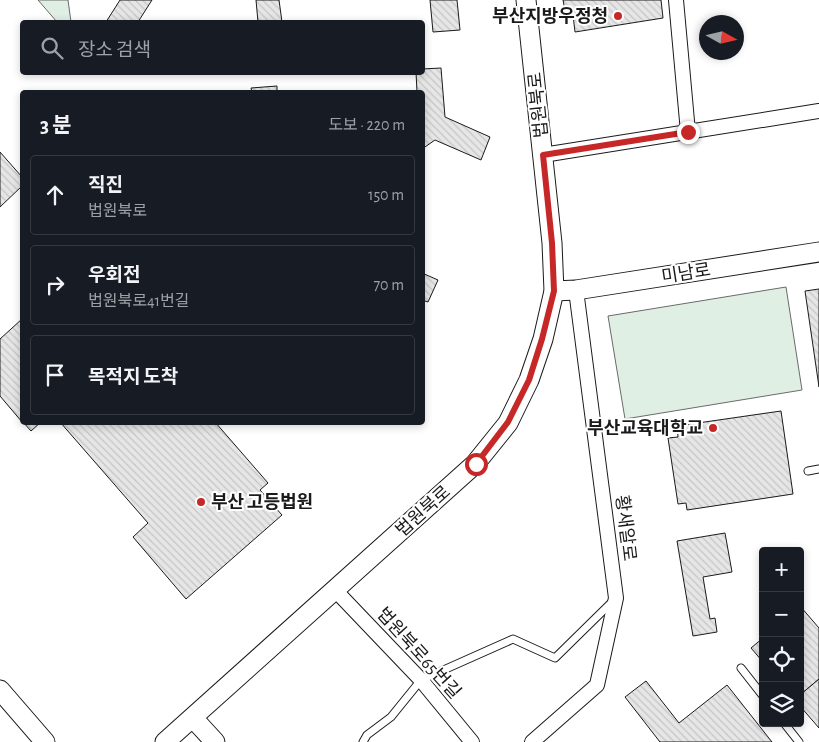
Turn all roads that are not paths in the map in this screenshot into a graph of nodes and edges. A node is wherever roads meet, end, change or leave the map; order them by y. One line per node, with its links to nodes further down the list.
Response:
1 (526, 0): 5 (main road, 법원북로)
2 (676, 0): 4 (street)
3 (819, 111): 4 (street)
4 (688, 132): 5 (street)
5 (543, 155): 8 (main road, 법원북로)
6 (819, 252): 7 (main road, 미남로)
7 (576, 290): 8 (main road, 미남로); 12 (street, 황새알로)
8 (554, 291): 11 (main road, 법원북로)
9 (819, 470): 10 (lane)
10 (808, 471)
11 (336, 591): 14 (street, 법원북로65번길); 17 (main road, 법원북로)
12 (616, 598): 14 (lane); 24 (street, 황새알로)
13 (741, 668): 16 (lane)
14 (421, 680): 22 (lane); 23 (street, 법원북로65번길)
15 (0, 690): 19 (main road)
16 (759, 691)
17 (193, 718): 20 (main road, 법원북로); 21 (main road)
18 (787, 727): 25 (lane)
19 (45, 742)
20 (165, 742)
21 (215, 742)
22 (363, 742)
23 (472, 742)
24 (532, 742)
25 (798, 742)

